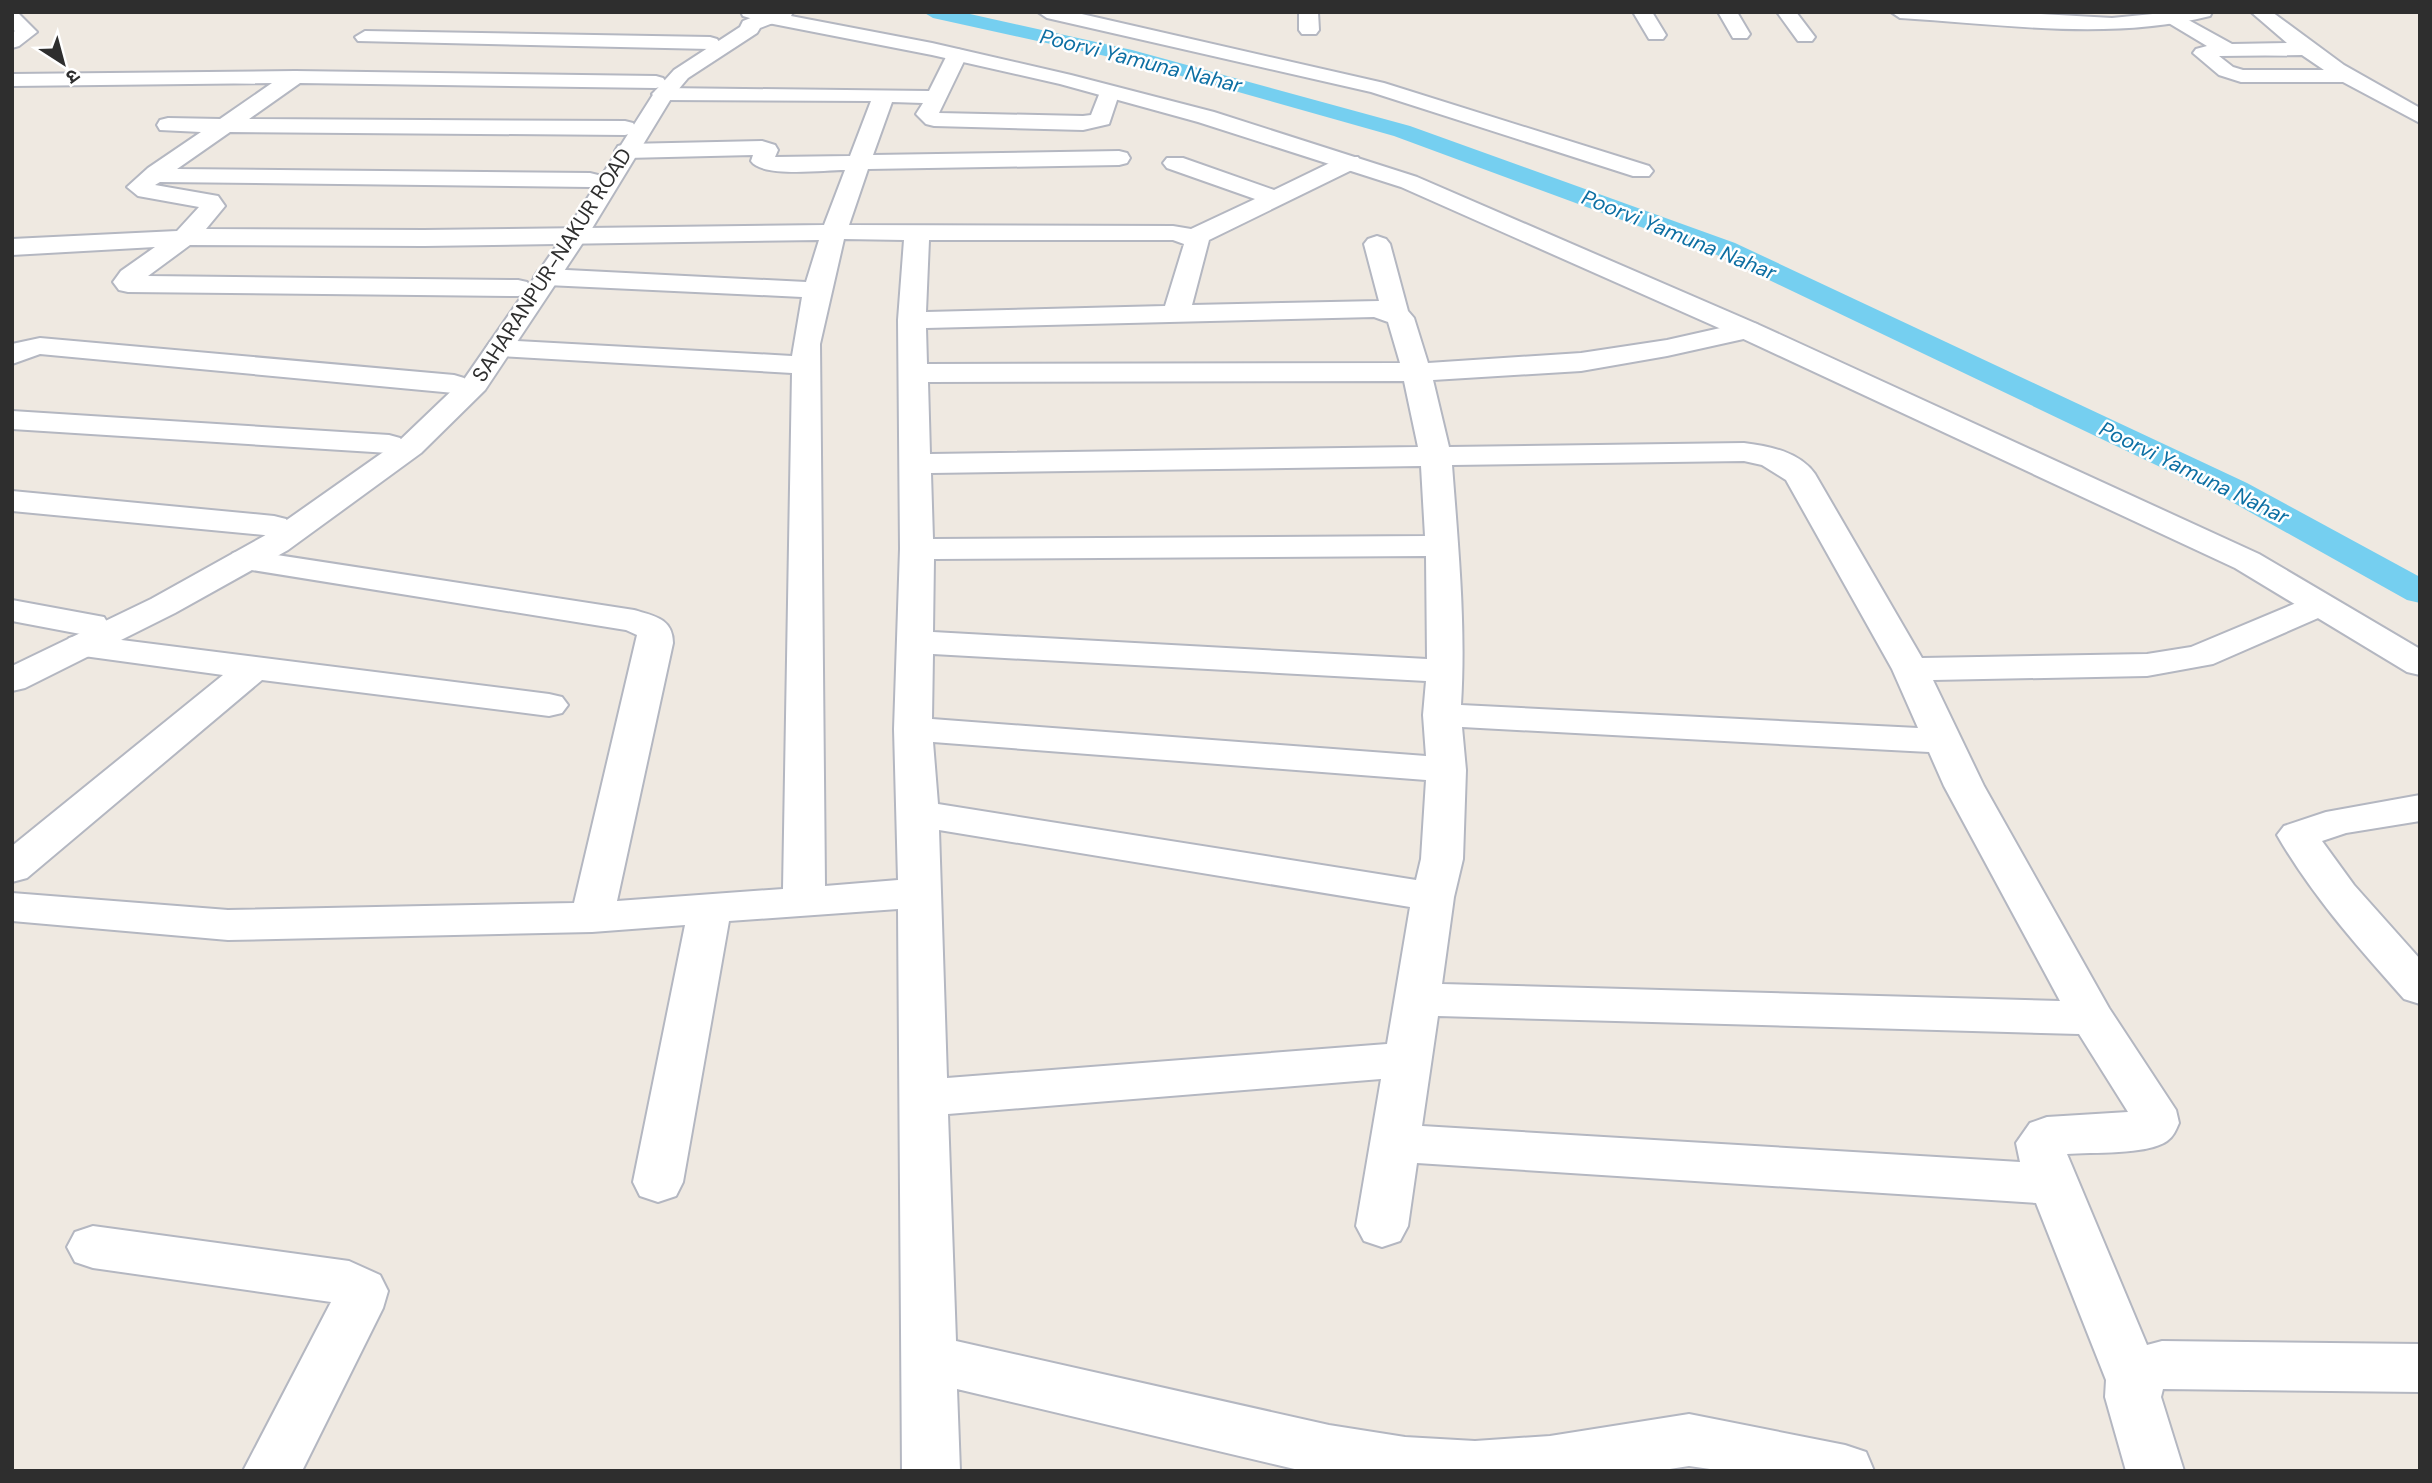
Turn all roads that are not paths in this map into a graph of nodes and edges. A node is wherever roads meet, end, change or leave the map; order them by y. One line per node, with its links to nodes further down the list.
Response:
1 (1047, 12): 39 (street)
2 (1642, 12): 13 (street)
3 (1727, 12): 12 (street)
4 (1786, 12): 15 (street)
5 (1900, 12): 11 (street)
6 (2203, 12): 11 (street)
7 (2260, 12): 19 (street)
8 (38, 13): 9 (street)
9 (12, 16): 17 (street)
10 (763, 17): 18 (street, SAHARANPUR-NAKUR ROAD); 21 (street); 26 (street, SAHARANPUR-NAKUR ROAD)
11 (2174, 18): 20 (street)
12 (1740, 34)
13 (1656, 35)
14 (365, 37): 16 (street)
15 (1805, 37)
16 (424, 38): 18 (street); 24 (street)
17 (12, 42)
18 (710, 43): 26 (street, SAHARANPUR-NAKUR ROAD)
19 (2303, 48): 20 (street); 22 (street)
20 (2228, 50): 22 (street)
21 (957, 55): 27 (street); 29 (street)
22 (2344, 76): 30 (street)
23 (295, 77): 24 (street); 25 (street); 32 (street)
24 (376, 78): 26 (street); 33 (street)
25 (12, 80)
26 (660, 88): 28 (street); 34 (street, SAHARANPUR-NAKUR ROAD)
27 (1109, 91): 29 (street); 36 (street)
28 (884, 95): 29 (street); 37 (street)
29 (934, 99)
30 (2420, 117)
31 (168, 125): 32 (street)
32 (225, 126): 33 (street); 40 (street)
33 (318, 126): 34 (street); 41 (street)
34 (625, 140): 37 (street); 42 (street, SAHARANPUR-NAKUR ROAD); 46 (street, SAHARANPUR-NAKUR ROAD)
35 (1119, 158): 37 (street)
36 (1350, 162): 43 (street); 57 (street)
37 (860, 163): 44 (street)
38 (1175, 163): 43 (street)
39 (1641, 171)
40 (156, 173): 41 (street); 47 (street)
41 (261, 177): 42 (street)
42 (590, 180): 46 (street, SAHARANPUR-NAKUR ROAD)
43 (1275, 198): 48 (street)
44 (835, 232): 45 (street); 46 (street); 53 (street)
45 (917, 232): 48 (street); 56 (street)
46 (565, 235): 47 (street); 51 (street, SAHARANPUR-NAKUR ROAD); 52 (street, SAHARANPUR-NAKUR ROAD)
47 (185, 237): 50 (street); 52 (street)
48 (1194, 238): 54 (street)
49 (1377, 244): 55 (street)
50 (12, 247)
51 (547, 277): 53 (street); 58 (street, SAHARANPUR-NAKUR ROAD)
52 (519, 288): 63 (street, SAHARANPUR-NAKUR ROAD)
53 (818, 290): 60 (street)
54 (1177, 312): 55 (street); 56 (street)
55 (1395, 313): 61 (street)
56 (912, 320): 62 (street)
57 (1747, 330): 61 (street); 73 (street)
58 (500, 348): 60 (street); 72 (street, SAHARANPUR-NAKUR ROAD)
59 (12, 356): 63 (street)
60 (806, 365): 93 (street)
61 (1416, 372): 62 (street); 66 (street)
62 (913, 373): 67 (street)
63 (454, 384): 65 (street, SAHARANPUR-NAKUR ROAD)
64 (12, 420): 65 (street)
65 (389, 444): 69 (street, SAHARANPUR-NAKUR ROAD)
66 (1436, 458): 67 (street); 70 (street); 80 (street)
67 (915, 464): 71 (street)
68 (12, 501): 69 (street)
69 (274, 526): 75 (street, SAHARANPUR-NAKUR ROAD)
70 (1442, 546): 71 (street); 81 (street)
71 (917, 549): 76 (street)
72 (245, 561): 75 (street, SAHARANPUR-NAKUR ROAD); 95 (street)
73 (2320, 605): 78 (street); 80 (street)
74 (12, 610): 75 (street)
75 (87, 636): 77 (street, SAHARANPUR-NAKUR ROAD); 79 (street); 82 (street, SAHARANPUR-NAKUR ROAD)
76 (913, 642): 81 (street); 85 (street)
77 (12, 661)
78 (2420, 664)
79 (254, 668): 83 (street); 92 (street)
80 (1910, 669): 86 (street)
81 (1445, 671): 84 (street)
82 (12, 680)
83 (549, 705)
84 (1442, 715): 86 (street); 87 (street)
85 (913, 729): 87 (street); 89 (street)
86 (1943, 741): 98 (street)
87 (1447, 770): 91 (street)
88 (2420, 808): 96 (street)
89 (918, 814): 90 (street); 91 (street)
90 (920, 893): 93 (street); 100 (street)
91 (1433, 897): 97 (street)
92 (14, 900): 95 (street)
93 (804, 903): 94 (street)
94 (710, 909): 95 (street); 102 (street)
95 (592, 917)
96 (2420, 988)
97 (1417, 999): 98 (street); 99 (street)
98 (2092, 1018): 103 (street)
99 (1408, 1060): 100 (street); 101 (street)
100 (924, 1098): 106 (street)
101 (1395, 1143): 103 (street); 104 (street)
102 (658, 1182)
103 (2054, 1184): 108 (street)
104 (1382, 1226)
105 (93, 1247): 109 (street)
106 (930, 1359): 110 (street); 111 (street)
107 (2416, 1374): 108 (street)
108 (2134, 1380): 112 (street)
109 (272, 1471)
110 (931, 1471)
111 (1845, 1471)
112 (2155, 1471)

